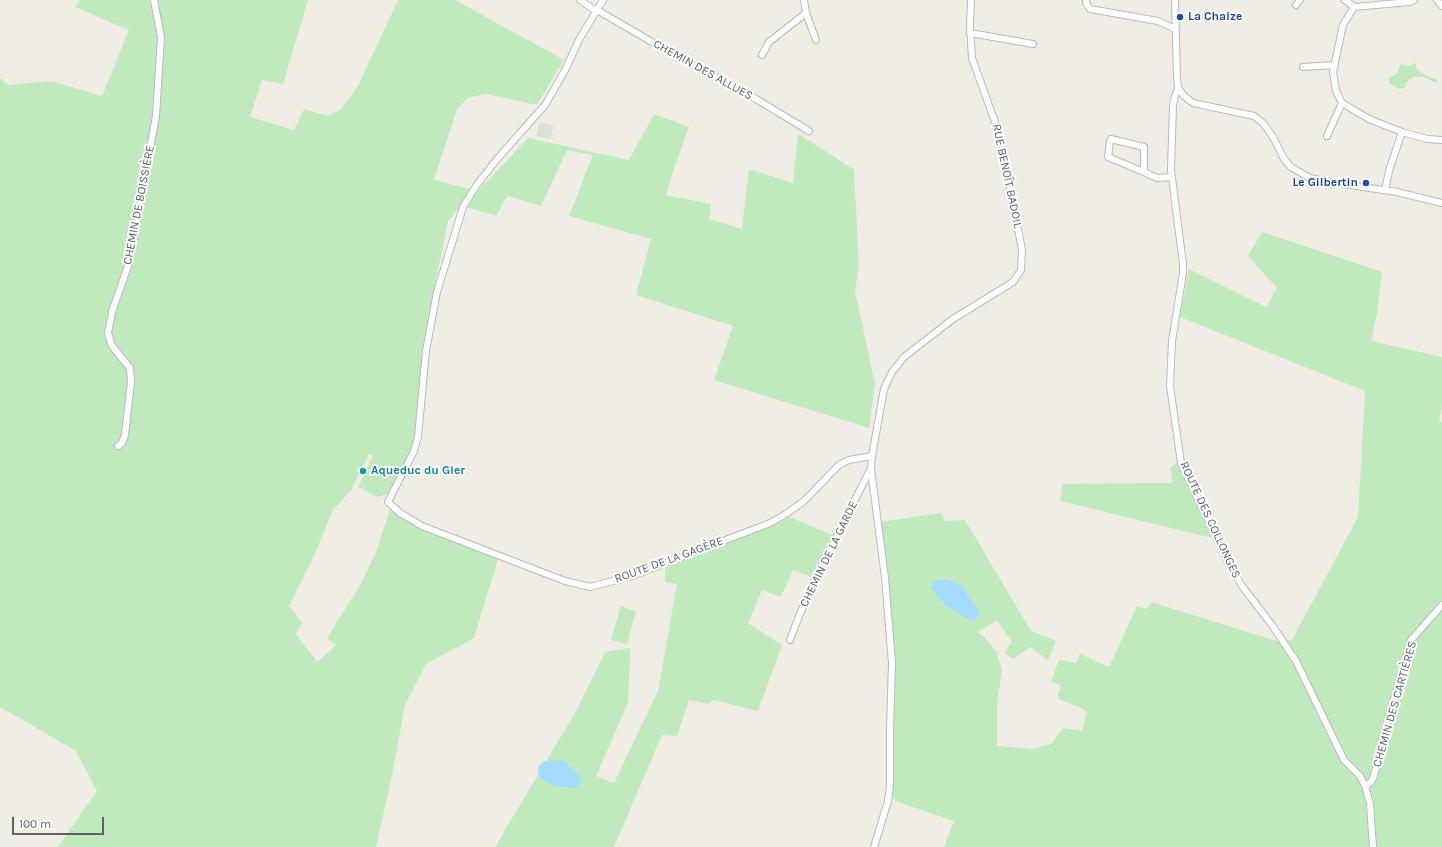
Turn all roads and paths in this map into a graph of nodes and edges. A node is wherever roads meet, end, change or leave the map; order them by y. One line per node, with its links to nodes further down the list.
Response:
1 (154, 0): 32 (street, CHEMIN DE BOISSIÈRE)
2 (580, 0): 13 (street, CHEMIN DES ALLUES)
3 (604, 0): 13 (street)
4 (804, 0): 14 (street)
5 (971, 0): 16 (street, RUE BENOÎT BADOIL)
6 (1086, 0): 15 (street)
7 (1176, 0): 15 (street, ROUTE DES COLLONGES)
8 (1345, 0): 12 (street)
9 (1414, 0): 12 (street)
10 (1437, 0): 11 (street)
11 (1442, 6)
12 (1354, 7): 20 (street)
13 (597, 10): 24 (street, CHEMIN DES ALLUES); 33 (street, ROUTE DE LA GAGÈRE)
14 (806, 13): 17 (street); 19 (street)
15 (1176, 29): 22 (street, ROUTE DES COLLONGES)
16 (970, 33): 18 (street); 33 (street, RUE BENOÎT BADOIL)
17 (816, 40)
18 (1033, 44)
19 (762, 54)
20 (1335, 65): 21 (street); 23 (street)
21 (1303, 67)
22 (1178, 88): 29 (street, ROUTE DES COLLONGES); 30 (street)
23 (1342, 103): 25 (street); 26 (street)
24 (810, 131)
25 (1402, 132): 27 (street); 30 (street)
26 (1327, 136)
27 (1442, 140)
28 (1144, 172): 28 (street); 29 (street)
29 (1172, 177): 37 (street, ROUTE DES COLLONGES)
30 (1385, 190): 31 (street)
31 (1442, 203)
32 (118, 446)
33 (872, 456): 34 (street)
34 (871, 469): 36 (street, CHEMIN DE LA GARDE); 38 (street)
35 (1442, 605): 37 (street, CHEMIN DES CARTIÈRES)
36 (790, 640)
37 (1365, 786): 39 (street, ROUTE DES COLLONGES)
38 (874, 847)
39 (1373, 847)

